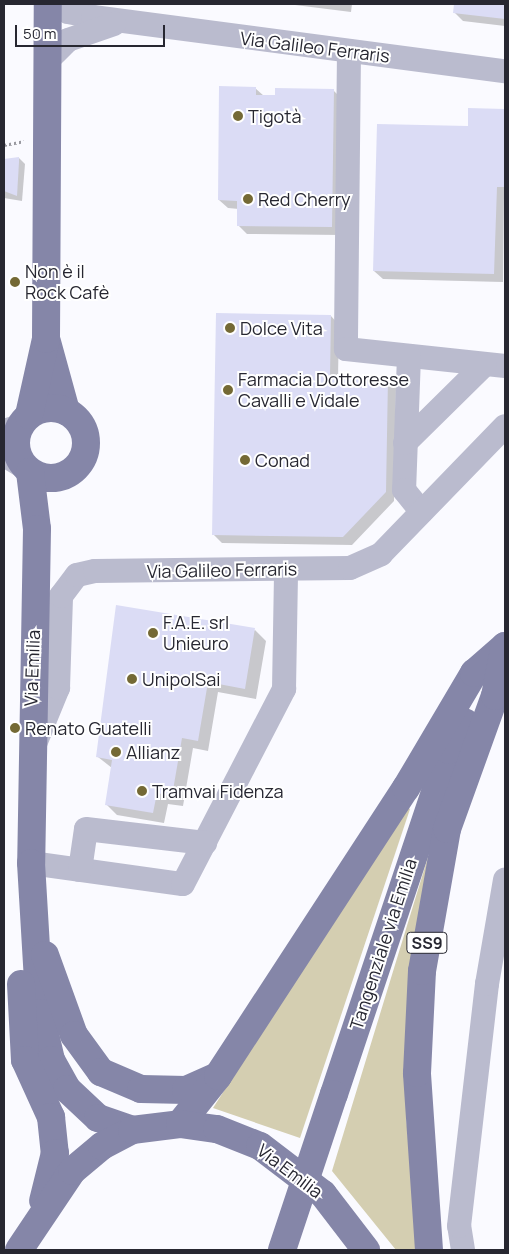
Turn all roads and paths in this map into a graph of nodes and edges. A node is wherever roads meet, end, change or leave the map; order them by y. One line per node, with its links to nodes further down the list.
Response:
1 (48, 4): 5 (main road)
2 (60, 4): 3 (street, Via Galileo Ferraris)
3 (125, 21): 4 (street, Via Galileo Ferraris); 5 (street)
4 (349, 51): 6 (street, Via Galileo Ferraris); 8 (street)
5 (48, 60): 7 (main road)
6 (505, 71)
7 (46, 339): 10 (main road); 11 (main road)
8 (409, 356): 9 (street); 13 (street)
9 (495, 365): 13 (street)
10 (66, 411): 11 (main road); 15 (main road)
11 (18, 424): 14 (main road)
12 (505, 426): 16 (street, Via Galileo Ferraris)
13 (405, 443): 16 (street)
14 (20, 465): 15 (main road); 17 (main road, Via Emilia)
15 (72, 472): 17 (main road)
16 (422, 512): 18 (street, Via Galileo Ferraris)
17 (36, 529): 20 (main road, Via Emilia)
18 (286, 570): 20 (street, Via Galileo Ferraris); 21 (street)
19 (505, 646): 27 (main road); 32 (main road, Tangenziale via Emilia / SS9, bridge); 34 (main road, SS9)
20 (30, 758): 22 (main road, Via Emilia)
21 (205, 843): 23 (street); 23 (street)
22 (31, 863): 23 (street); 25 (main road, Via Emilia)
23 (80, 870)
24 (505, 880): 35 (street)
25 (32, 896): 26 (main road, Via Emilia); 30 (main road, Via Emilia)
26 (40, 946): 27 (main road); 29 (main road, Via Emilia)
27 (218, 1076): 28 (main road)
28 (180, 1124): 29 (main road, Via Emilia); 33 (main road, Via Emilia)
29 (132, 1130): 30 (main road, Via Emilia)
30 (41, 1213): 31 (main road, Via Emilia)
31 (19, 1250)
32 (282, 1250)
33 (366, 1250)
34 (428, 1250)
35 (462, 1250)

